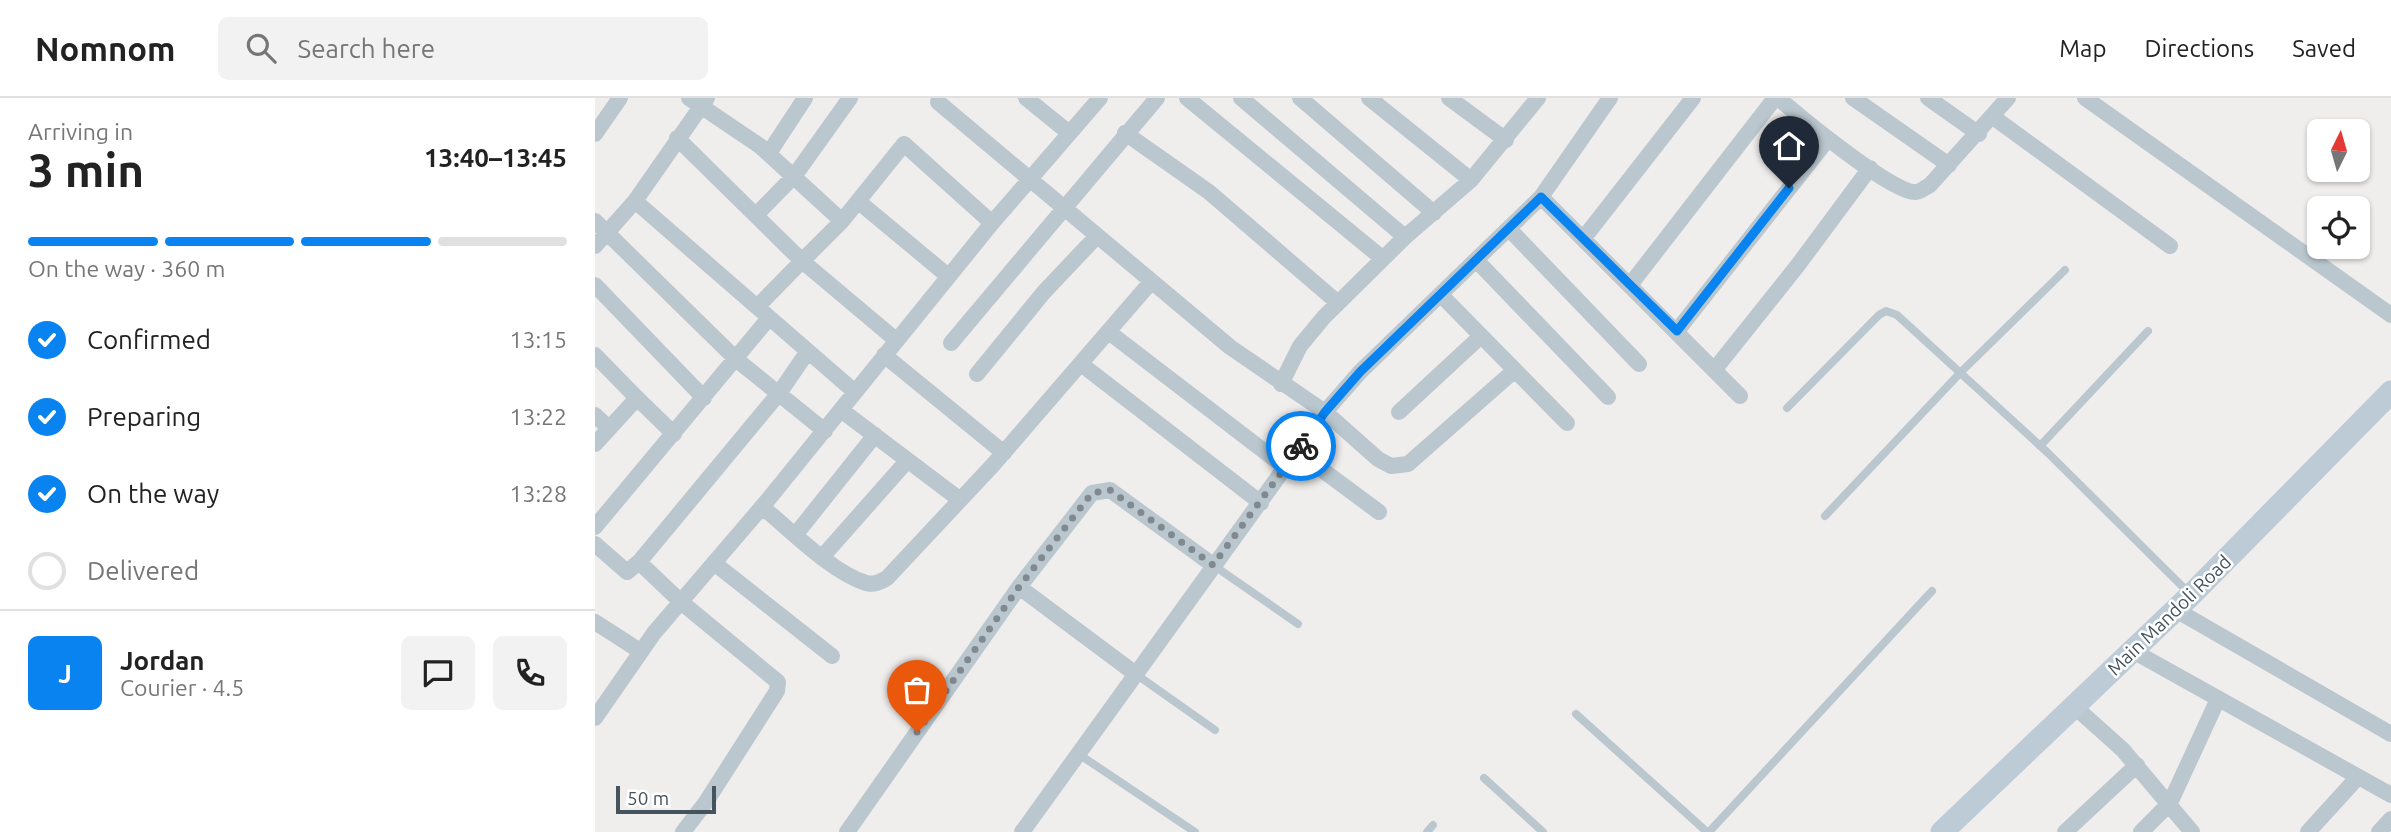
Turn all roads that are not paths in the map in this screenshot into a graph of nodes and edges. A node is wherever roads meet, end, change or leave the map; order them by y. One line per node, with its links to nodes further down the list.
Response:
1 (620, 98): 24 (street)
2 (805, 98): 29 (street)
3 (850, 98): 32 (street)
4 (1026, 98): 22 (street)
5 (1100, 98): 22 (street)
6 (1157, 98): 23 (street)
7 (1187, 98): 51 (street)
8 (1241, 98): 47 (street)
9 (1300, 98): 39 (street)
10 (1369, 98): 34 (street)
11 (1449, 98): 28 (street)
12 (1610, 98): 35 (street)
13 (1693, 98): 48 (street)
14 (1776, 98): 27 (street); 58 (street)
15 (1853, 98): 30 (street)
16 (1928, 98): 25 (street)
17 (2085, 98): 62 (street)
18 (1535, 99): 28 (street)
19 (699, 101): 26 (street); 29 (street)
20 (937, 102): 33 (street)
21 (2000, 105): 25 (street); 50 (street)
22 (1068, 132): 33 (street)
23 (1125, 133): 38 (street); 60 (street)
24 (595, 134)
25 (1979, 134): 30 (street)
26 (677, 138): 36 (street); 40 (street)
27 (1828, 139): 31 (street); 63 (street)
28 (1506, 140): 34 (street)
29 (769, 153): 32 (street)
30 (1949, 165): 31 (street)
31 (1870, 168): 75 (street)
32 (795, 175): 40 (street); 41 (street)
33 (1031, 179): 38 (street); 43 (street)
34 (1471, 180): 39 (street)
35 (1541, 197): 44 (street); 48 (street)
36 (635, 201): 45 (street); 61 (street)
37 (859, 202): 41 (street); 43 (street); 55 (street)
38 (1063, 207): 46 (street); 68 (street)
39 (1434, 213): 47 (street)
40 (756, 215): 52 (street)
41 (842, 221): 52 (street)
42 (595, 222): 45 (street)
43 (992, 223): 55 (street)
44 (1510, 230): 53 (street); 74 (street)
45 (608, 233): 49 (street); 72 (street)
46 (1097, 236): 56 (street); 78 (street)
47 (1405, 237): 51 (street)
48 (1583, 239): 58 (street)
49 (595, 246)
50 (2170, 246)
51 (1382, 258): 60 (street)
52 (802, 261): 61 (street); 67 (street)
53 (1477, 261): 59 (street); 84 (street)
54 (2065, 270): 77 (lane)
55 (948, 276): 67 (street)
56 (1151, 282): 65 (street); 79 (street)
57 (595, 285): 86 (street)
58 (1630, 285): 63 (street)
59 (1441, 295): 66 (street); 89 (street)
60 (1337, 302): 79 (street)
61 (763, 313): 69 (street); 72 (street)
62 (2391, 315)
63 (1677, 331): 75 (street)
64 (2148, 331): 98 (lane)
65 (1110, 333): 73 (street); 102 (street)
66 (1482, 336): 76 (street); 90 (street)
67 (897, 340): 71 (street)
68 (951, 343)
69 (808, 351): 80 (street); 81 (street)
70 (595, 355): 85 (street)
71 (884, 355): 81 (street); 100 (street)
72 (737, 360): 80 (street); 86 (street)
73 (1080, 364): 100 (street); 104 (street)
74 (1639, 364)
75 (1715, 369): 83 (street)
76 (1515, 370): 89 (street); 92 (street)
77 (1961, 372): 87 (lane); 98 (lane); 107 (lane)
78 (977, 374)
79 (1281, 384): 89 (street)
80 (779, 392): 94 (street); 112 (street)
81 (855, 392): 88 (street)
82 (2391, 392): 118 (street, Main Mandoli Road)
83 (1740, 396)
84 (1608, 397)
85 (636, 398): 93 (street); 95 (street)
86 (704, 398): 95 (street)
87 (1787, 408)
88 (841, 410): 94 (street); 96 (street)
89 (1325, 412): 99 (street)
90 (1399, 412)
91 (595, 415): 93 (street)
92 (1567, 423)
93 (609, 428): 97 (street)
94 (824, 431): 105 (street)
95 (674, 434): 108 (street)
96 (875, 435): 101 (street); 109 (street)
97 (595, 444)
98 (2041, 446): 118 (lane)
99 (1298, 452): 102 (street); 106 (street)
100 (1004, 453): 103 (street)
101 (907, 461): 103 (street); 111 (street)
102 (1286, 468): 104 (street)
103 (960, 499): 111 (street)
104 (1261, 503): 114 (street)
105 (762, 507): 109 (street); 113 (street)
106 (1379, 512)
107 (1825, 516)
108 (595, 527)
109 (796, 534): 111 (street)
110 (595, 544): 112 (street)
111 (823, 556)
112 (639, 562): 117 (street)
113 (714, 563): 117 (street); 123 (street)
114 (1213, 565): 115 (street); 120 (lane); 124 (street)
115 (1019, 587): 124 (street); 139 (street)
116 (1932, 591): 143 (lane)
117 (681, 602): 121 (street); 138 (street)
118 (2184, 602): 122 (street, Main Mandoli Road); 130 (street)
119 (595, 622): 121 (street)
120 (1298, 624)
121 (640, 651): 128 (street)
122 (2133, 651): 125 (street); 126 (street, Main Mandoli Road)
123 (832, 656)
124 (1137, 675): 129 (lane); 131 (street)
125 (2218, 699): 134 (street); 136 (street)
126 (2074, 707): 132 (street); 144 (street, Main Mandoli Road)
127 (1576, 713): 143 (lane)
128 (595, 718)
129 (1215, 730)
130 (2391, 734)
131 (1077, 753): 140 (street); 141 (lane)
132 (2137, 765): 136 (street); 145 (street)
133 (1484, 778): 142 (lane)
134 (2358, 778): 135 (street); 148 (street)
135 (2391, 796)
136 (2170, 803): 146 (street); 147 (street)
137 (2391, 819): 149 (street)
138 (683, 832)
139 (847, 832)
140 (1022, 832)
141 (1195, 832)
142 (1543, 832)
143 (1708, 832)
144 (1942, 832)
145 (2065, 832)
146 (2141, 832)
147 (2192, 832)
148 (2308, 832)
149 (2379, 832)

